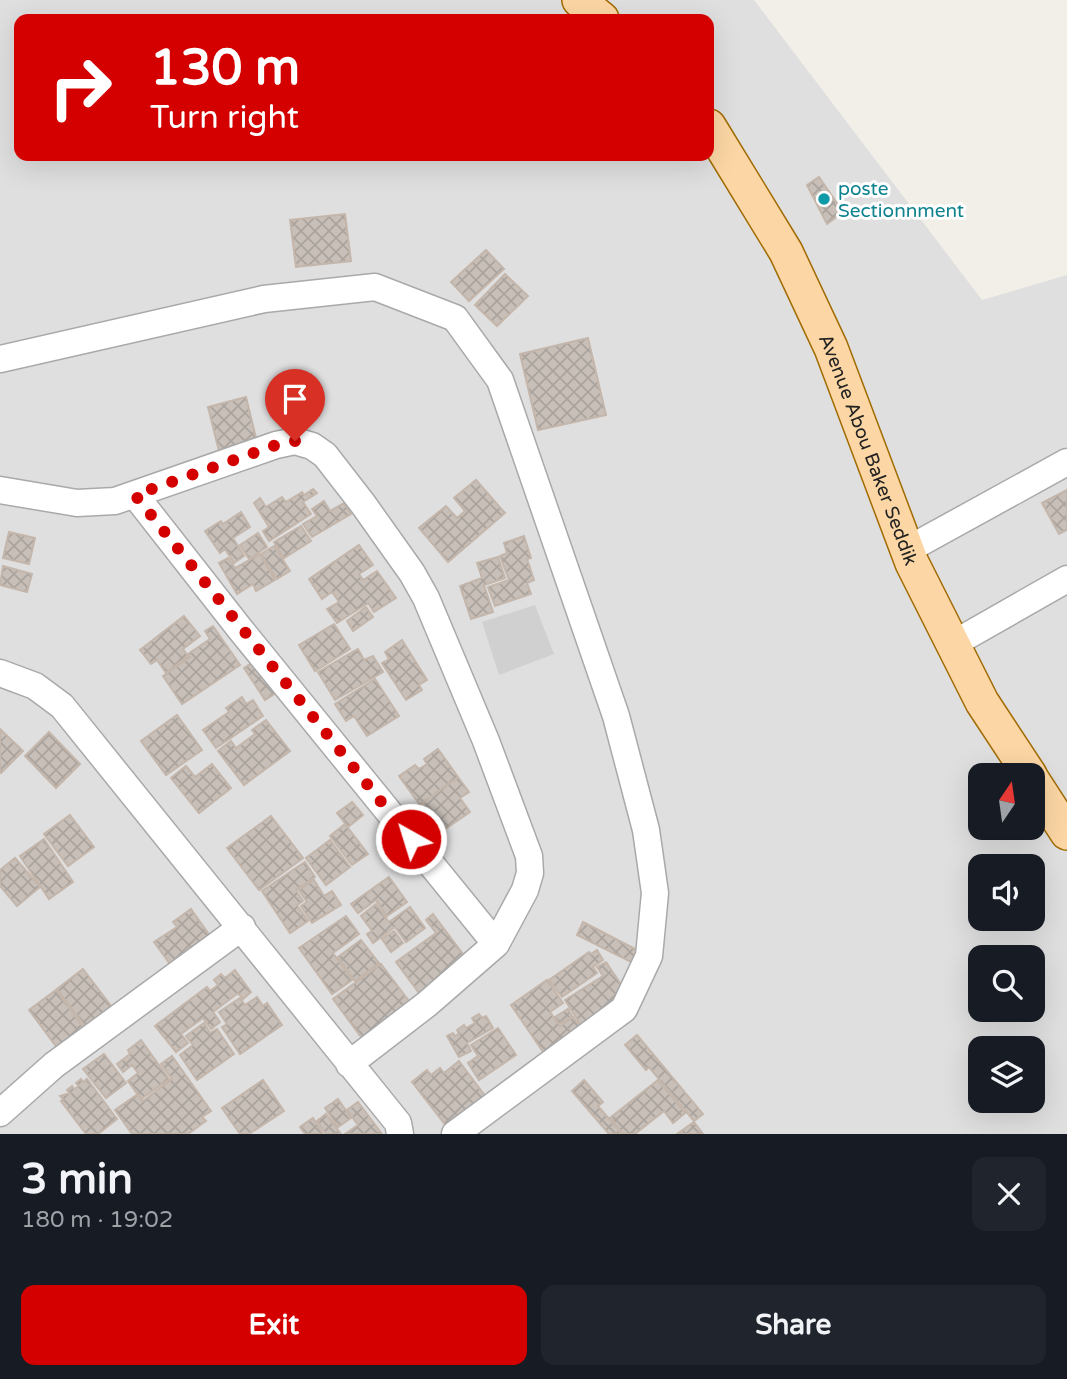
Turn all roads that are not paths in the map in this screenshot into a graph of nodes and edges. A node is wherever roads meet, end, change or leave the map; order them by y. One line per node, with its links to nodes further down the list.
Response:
1 (579, 0): 2 (main road)
2 (597, 14)
3 (714, 134): 8 (main road, Avenue Abou Baker Seddik)
4 (0, 359): 20 (street)
5 (1067, 462): 8 (street)
6 (0, 490): 7 (street)
7 (135, 495): 16 (street); 16 (street)
8 (907, 550): 10 (main road, Avenue Abou Baker Seddik)
9 (1067, 579): 10 (street)
10 (953, 644): 12 (main road, Avenue Abou Baker Seddik)
11 (0, 673): 15 (street)
12 (1022, 763)
13 (1045, 799): 14 (main road, Avenue Abou Baker Seddik)
14 (1067, 833)
15 (242, 927): 17 (street); 18 (street)
16 (496, 944): 17 (street)
17 (349, 1064): 19 (street)
18 (0, 1113)
19 (400, 1134)
20 (455, 1134)

